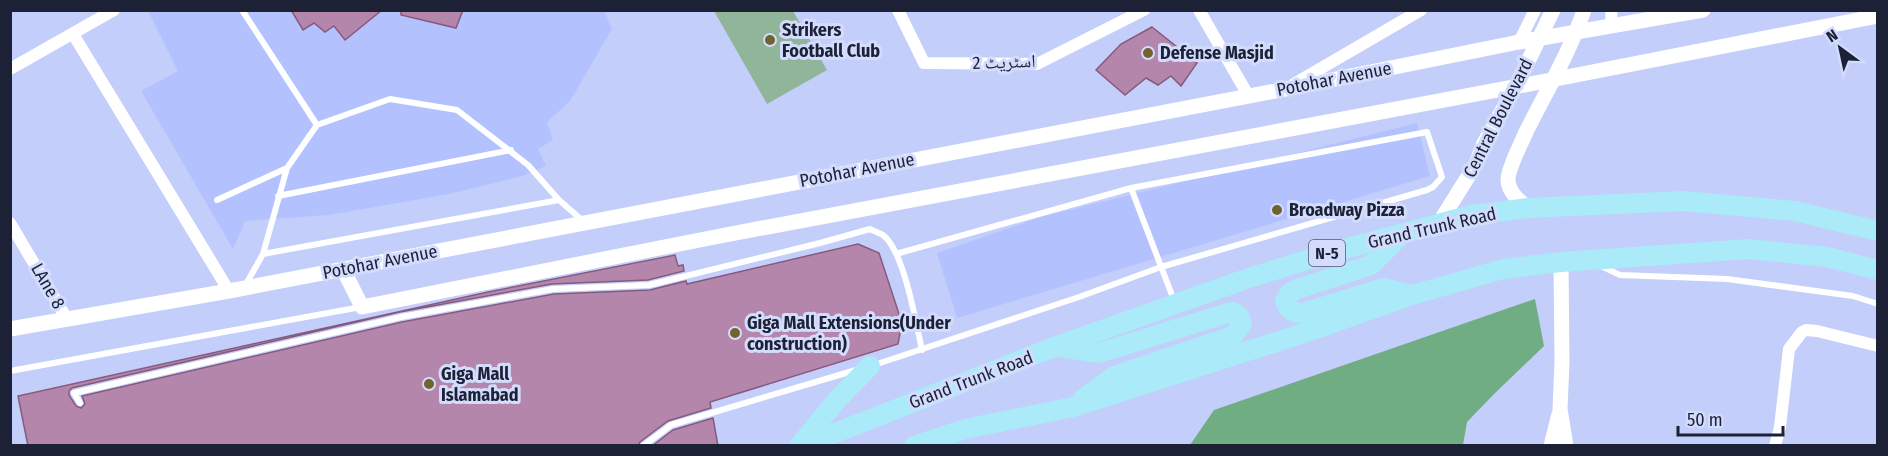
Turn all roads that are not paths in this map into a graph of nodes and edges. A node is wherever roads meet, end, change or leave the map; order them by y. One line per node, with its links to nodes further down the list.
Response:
1 (114, 10): 14 (street)
2 (242, 10): 22 (lane)
3 (898, 10): 4 (street, اسٹریٹ 2)
4 (1144, 10)
5 (1199, 10): 21 (street)
6 (1421, 10): 20 (street)
7 (1535, 10): 16 (street)
8 (1553, 10): 15 (street, Central Boulevard)
9 (1584, 10): 13 (street, Central Boulevard)
10 (1703, 10): 12 (street, Potohar Avenue)
11 (1878, 16): 18 (street)
12 (1612, 18): 13 (street, Potohar Avenue)
13 (1576, 32): 15 (street, Potohar Avenue); 18 (street, Central Boulevard)
14 (74, 34): 17 (street); 43 (street)
15 (1538, 40): 16 (street, Potohar Avenue); 19 (street, Central Boulevard)
16 (1519, 42): 20 (street, Potohar Avenue)
17 (10, 69)
18 (1551, 80): 19 (street); 29 (street, Central Boulevard)
19 (1516, 86): 32 (street, Central Boulevard); 47 (street)
20 (1286, 89): 21 (street, Potohar Avenue)
21 (1248, 96): 31 (street, Potohar Avenue)
22 (317, 125): 23 (lane); 24 (lane)
23 (511, 150): 26 (lane); 28 (lane)
24 (287, 168): 26 (lane); 27 (lane)
25 (1131, 188): 36 (lane); 39 (lane); 39 (lane)
26 (278, 196): 35 (lane)
27 (217, 200)
28 (559, 200): 31 (lane); 35 (lane)
29 (1528, 208): 32 (highway, Grand Trunk Road / N-5); 33 (highway, Grand Trunk Road / N-5)
30 (10, 223): 48 (street, LAne 8)
31 (584, 223): 40 (street, Potohar Avenue)
32 (1439, 223): 34 (highway, Grand Trunk Road / N-5)
33 (1878, 231)
34 (1404, 233): 44 (highway); 46 (highway, Grand Trunk Road / N-5)
35 (263, 254): 42 (lane)
36 (896, 254): 52 (lane); 55 (lane)
37 (1589, 260): 38 (highway); 41 (highway); 45 (lane)
38 (1561, 261): 44 (highway); 57 (street)
39 (1161, 267): 46 (lane); 52 (lane)
40 (343, 269): 42 (street, Potohar Avenue); 47 (street)
41 (1878, 270)
42 (244, 288): 43 (street, Potohar Avenue)
43 (229, 291): 48 (street, Potohar Avenue)
44 (1412, 295): 56 (highway)
45 (1878, 304)
46 (1176, 305): 50 (highway, Grand Trunk Road / N-5)
47 (362, 307): 54 (lane)
48 (67, 319): 49 (street, Potohar Avenue)
49 (10, 329)
50 (1057, 346): 56 (highway); 59 (highway, Grand Trunk Road / N-5)
51 (1878, 346): 63 (street)
52 (922, 350): 53 (lane)
53 (870, 366): 58 (lane); 59 (highway)
54 (10, 371)
55 (80, 403)
56 (1072, 407): 60 (highway)
57 (1560, 409): 61 (street); 62 (street)
58 (643, 446)
59 (801, 446)
60 (914, 446)
61 (1551, 446)
62 (1566, 446)
63 (1775, 446)

